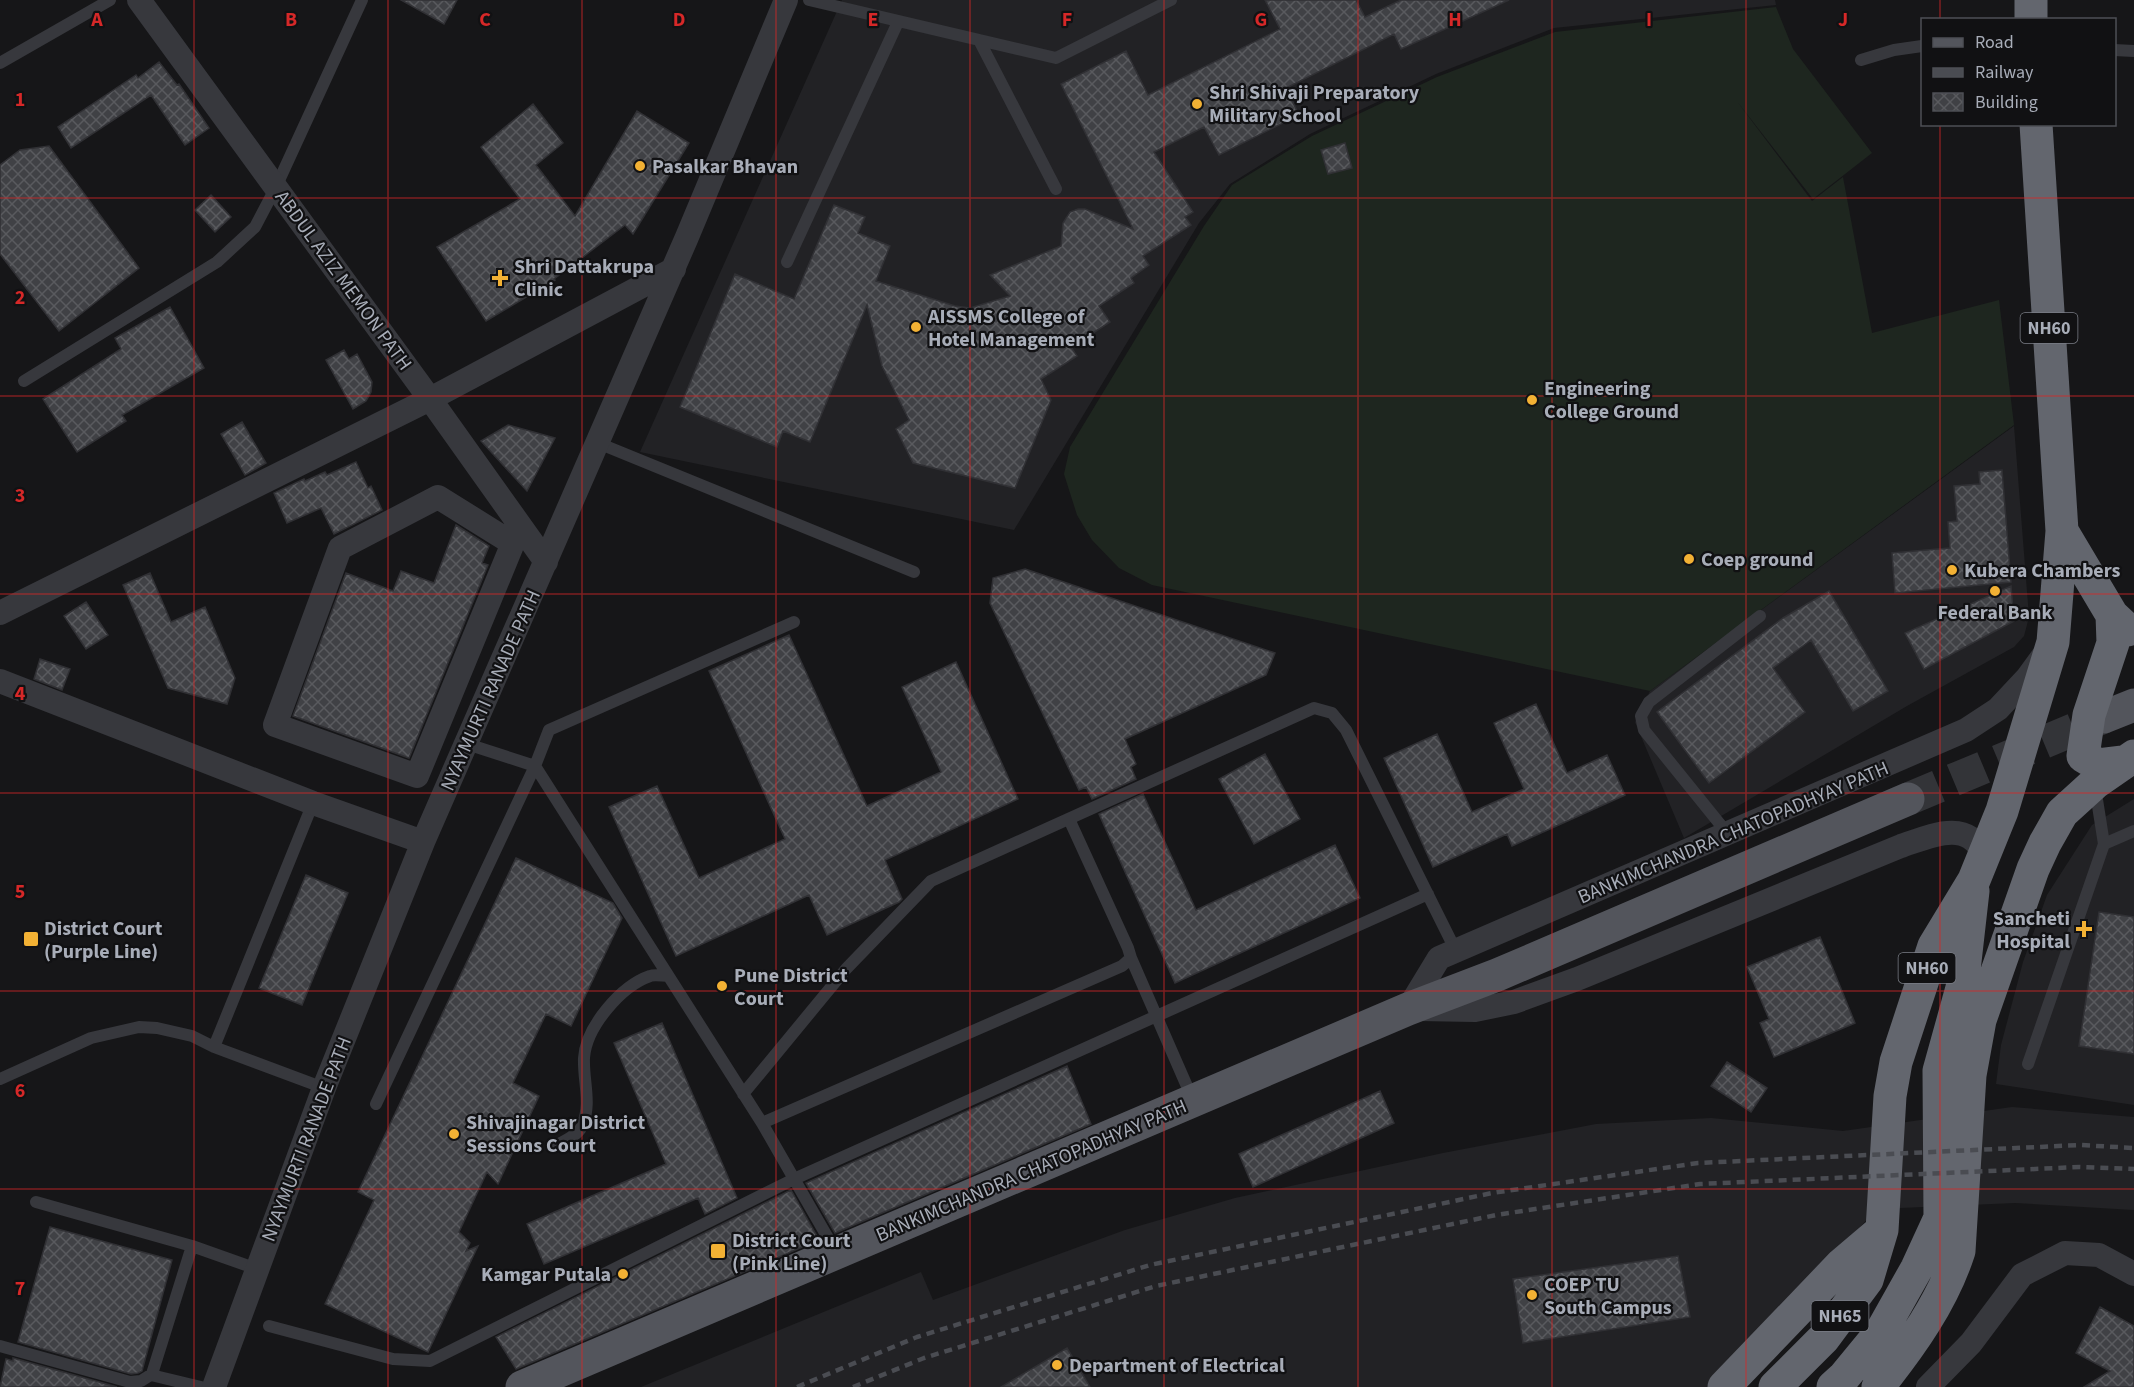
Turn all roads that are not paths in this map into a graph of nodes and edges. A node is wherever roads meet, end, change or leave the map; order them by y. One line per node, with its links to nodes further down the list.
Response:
1 (110, 0): 15 (lane)
2 (140, 0): 17 (street, ABDUL AZIZ MEMON PATH)
3 (362, 0): 17 (lane)
4 (786, 0): 20 (street, NYAYMURTI RANADE PATH)
5 (809, 0): 9 (lane)
6 (1171, 0): 10 (lane)
7 (2031, 0): 8 (highway)
8 (2031, 18)
9 (898, 22): 10 (lane); 19 (lane)
10 (980, 40): 18 (lane)
11 (1921, 46): 14 (lane)
12 (2116, 50): 13 (lane)
13 (2134, 51)
14 (1861, 60)
15 (0, 63)
16 (2036, 126): 24 (highway, NH60)
17 (276, 187): 21 (lane); 22 (street, ABDUL AZIZ MEMON PATH)
18 (1056, 189)
19 (787, 262)
20 (674, 269): 22 (street); 23 (street, NYAYMURTI RANADE PATH)
21 (24, 381)
22 (430, 399): 25 (street, ABDUL AZIZ MEMON PATH); 28 (street)
23 (598, 443): 26 (street, NYAYMURTI RANADE PATH); 27 (lane)
24 (2062, 531): 31 (highway, NH60); 32 (highway, NH60)
25 (516, 534): 25 (street); 26 (street, ABDUL AZIZ MEMON PATH)
26 (546, 562): 36 (street, NYAYMURTI RANADE PATH)
27 (914, 572)
28 (0, 613)
29 (1760, 616): 44 (lane)
30 (794, 622): 38 (lane)
31 (2123, 625): 37 (highway)
32 (2053, 642): 44 (street, BANKIMCHANDRA CHATOPADHYAY PATH); 47 (highway, NH60)
33 (0, 681): 41 (street)
34 (2134, 705): 35 (main road)
35 (2104, 717)
36 (467, 744): 38 (lane); 45 (street, NYAYMURTI RANADE PATH)
37 (2128, 759): 39 (highway)
38 (535, 766): 51 (lane); 61 (lane)
39 (2095, 783): 46 (lane); 56 (highway)
40 (1908, 798): 52 (main road)
41 (313, 803): 45 (street); 54 (lane)
42 (1069, 819): 48 (lane); 50 (lane); 59 (lane)
43 (2134, 831): 46 (lane)
44 (1728, 834): 49 (street, BANKIMCHANDRA CHATOPADHYAY PATH)
45 (423, 842): 58 (street, NYAYMURTI RANADE PATH)
46 (2104, 844): 55 (lane)
47 (1979, 868): 52 (street, BANKIMCHANDRA CHATOPADHYAY PATH); 56 (highway); 67 (highway, NH60)
48 (1428, 894): 49 (lane); 53 (lane)
49 (1456, 951): 52 (street, BANKIMCHANDRA CHATOPADHYAY PATH)
50 (1131, 958): 53 (lane); 62 (lane)
51 (668, 976): 59 (lane); 63 (lane)
52 (1407, 1009): 60 (main road, BANKIMCHANDRA CHATOPADHYAY PATH)
53 (1157, 1016): 60 (lane); 64 (lane)
54 (214, 1047): 57 (lane); 58 (lane)
55 (2028, 1064)
56 (1954, 1073): 66 (highway)
57 (0, 1079)
58 (324, 1088): 70 (street, NYAYMURTI RANADE PATH)
59 (743, 1094): 62 (lane)
60 (1193, 1100): 69 (main road, BANKIMCHANDRA CHATOPADHYAY PATH)
61 (376, 1104)
62 (762, 1124): 64 (lane)
63 (553, 1147)
64 (794, 1179): 69 (lane); 72 (lane)
65 (36, 1202): 68 (lane)
66 (1950, 1223): 80 (highway); 81 (highway)
67 (1882, 1230): 78 (highway); 79 (highway, NH65)
68 (192, 1246): 70 (lane); 74 (lane)
69 (836, 1253): 77 (main road, BANKIMCHANDRA CHATOPADHYAY PATH)
70 (257, 1269): 76 (street, NYAYMURTI RANADE PATH)
71 (2134, 1274): 82 (street)
72 (269, 1326)
73 (0, 1346): 74 (lane)
74 (151, 1375): 75 (lane)
75 (201, 1387)
76 (214, 1387)
77 (522, 1387)
78 (1724, 1387)
79 (1775, 1387)
80 (1833, 1387)
81 (1878, 1387)
82 (1928, 1387)

